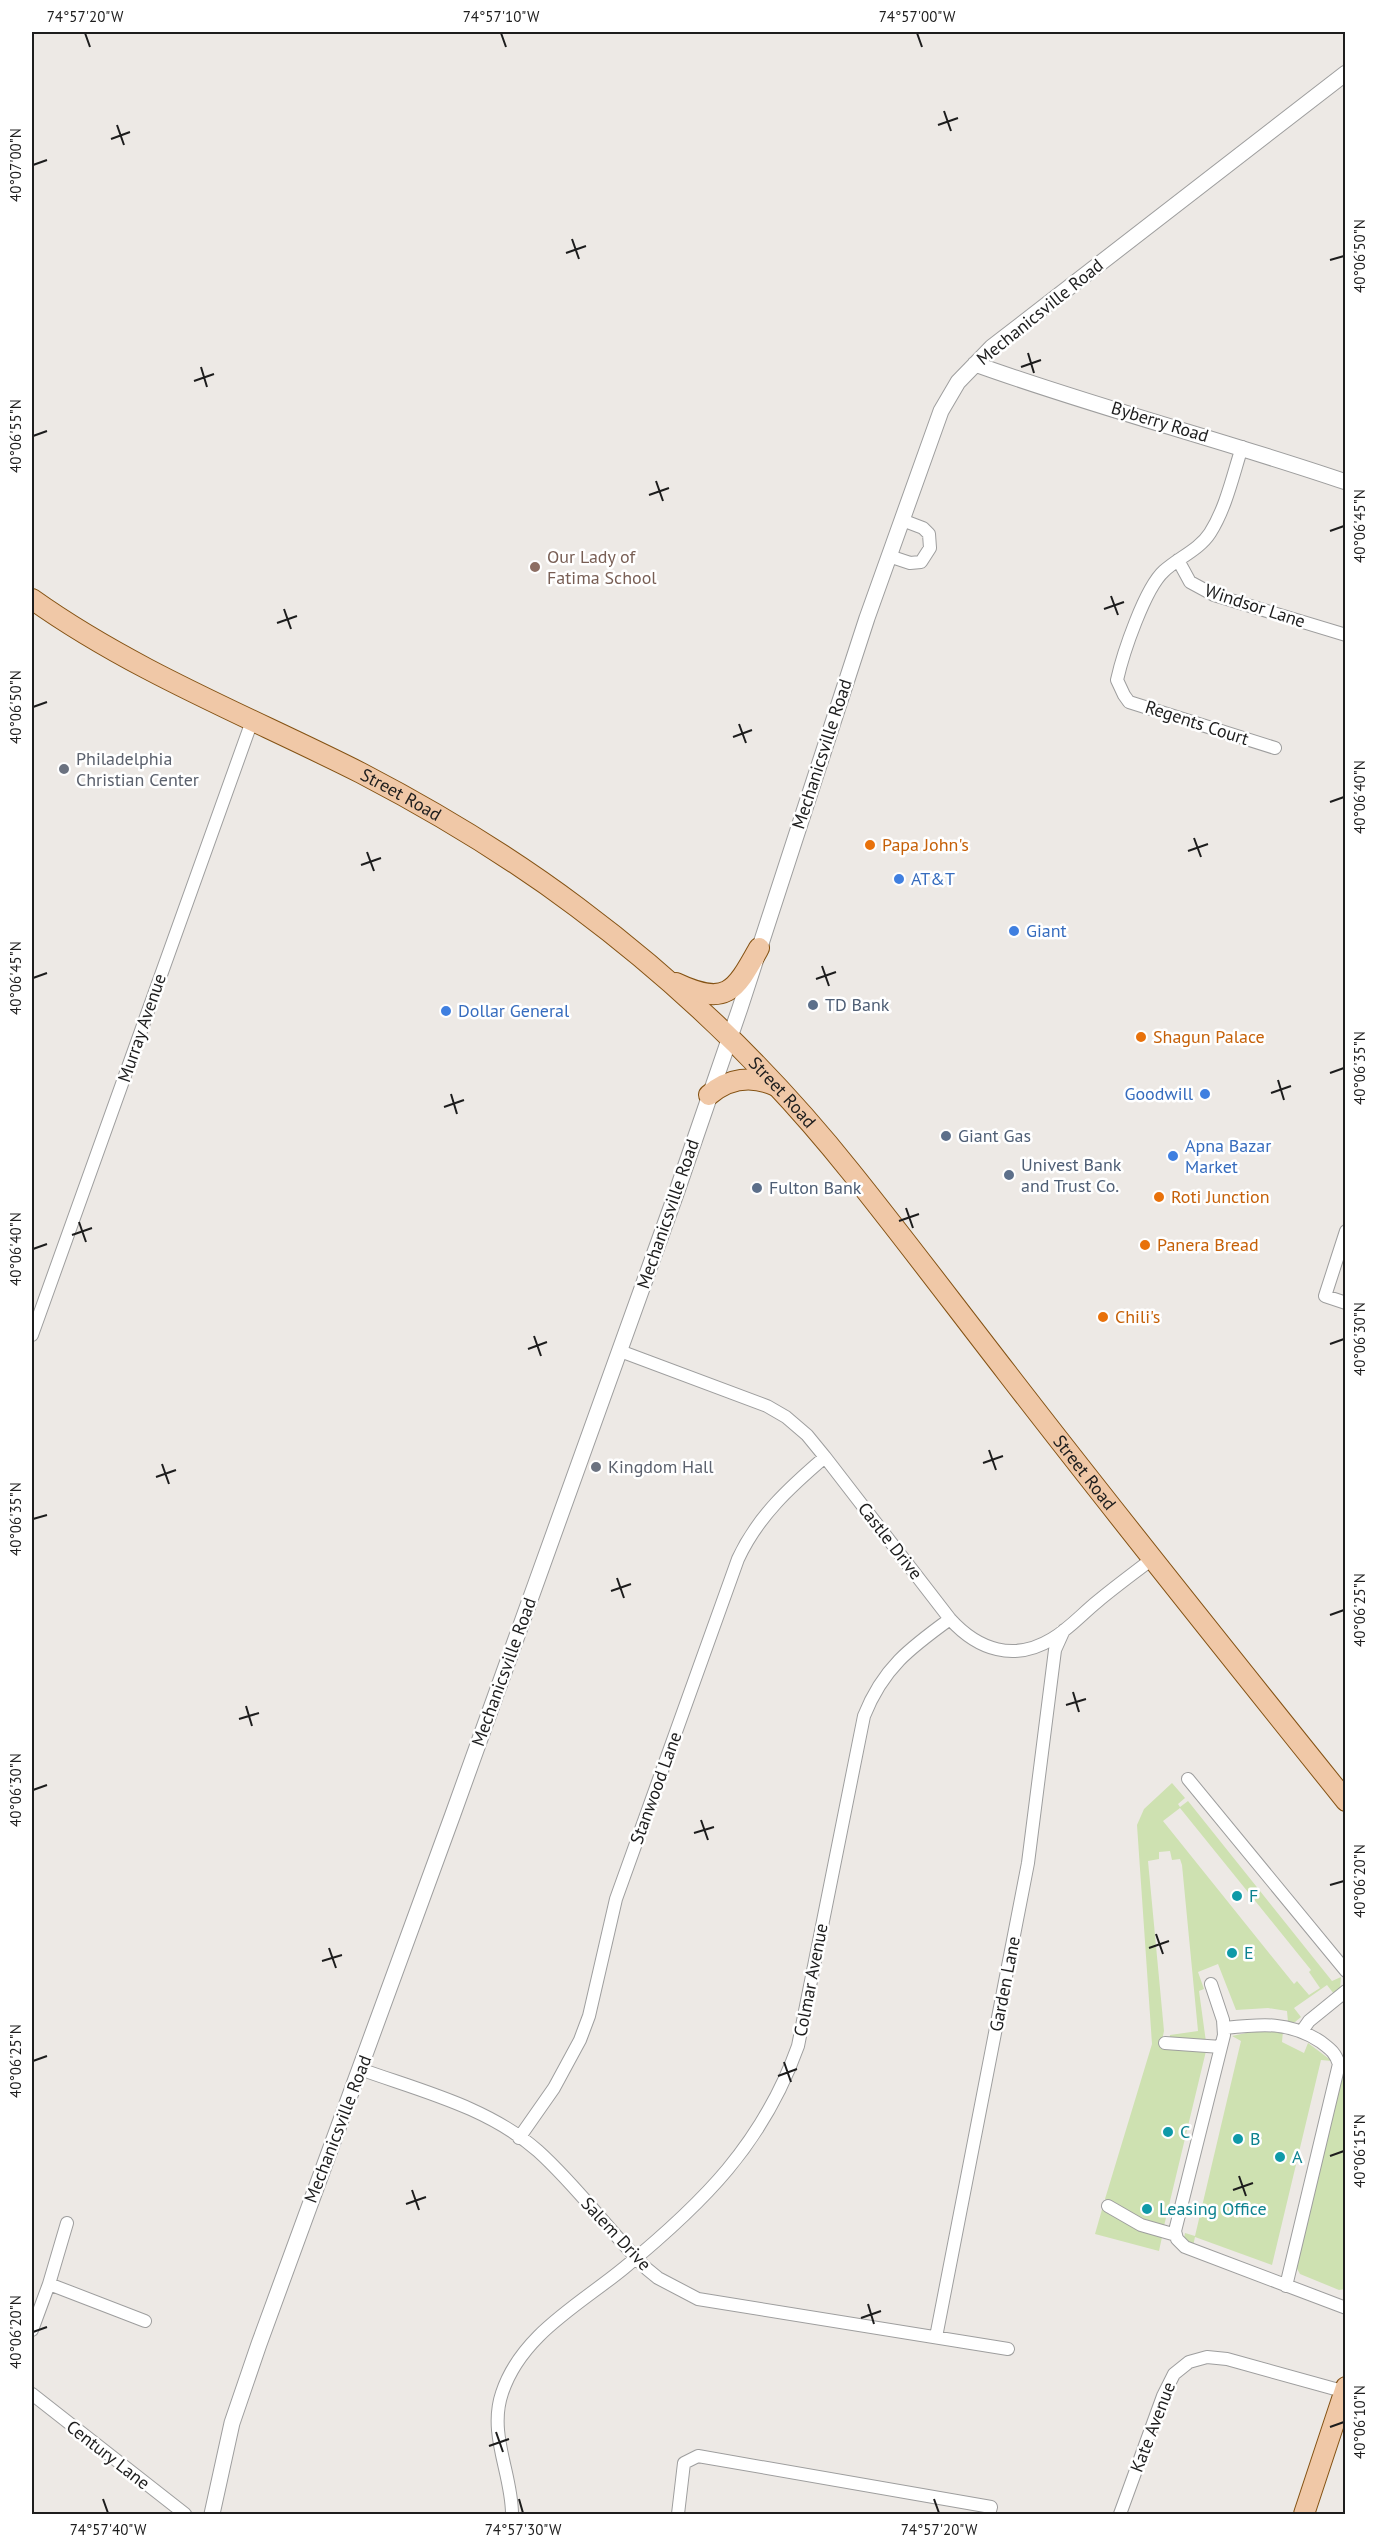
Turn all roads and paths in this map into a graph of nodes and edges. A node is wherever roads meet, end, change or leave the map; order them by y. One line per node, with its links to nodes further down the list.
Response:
1 (1346, 73): 2 (street, Mechanicsville Road)
2 (975, 364): 3 (street, Byberry Road); 5 (street, Mechanicsville Road)
3 (1242, 447): 4 (street, Byberry Road); 7 (street, Regents Court)
4 (1346, 482)
5 (902, 520): 6 (street, Mechanicsville Road); 6 (street)
6 (889, 556): 12 (street, Mechanicsville Road)
7 (1178, 560): 9 (street, Windsor Lane); 11 (street, Regents Court)
8 (32, 599): 10 (main road, Street Road)
9 (1346, 635)
10 (252, 721): 13 (main road, Street Road); 19 (street, Murray Avenue)
11 (1275, 748)
12 (759, 948): 13 (main road); 14 (street, Mechanicsville Road)
13 (665, 978): 14 (main road, Street Road)
14 (729, 1037): 15 (main road, Street Road); 16 (street, Mechanicsville Road)
15 (776, 1086): 16 (main road); 22 (main road, Street Road)
16 (709, 1095): 20 (street, Mechanicsville Road)
17 (1346, 1231): 18 (street)
18 (1346, 1303)
19 (32, 1335)
20 (620, 1351): 21 (street, Castle Drive); 34 (street, Mechanicsville Road)
21 (825, 1457): 23 (street, Castle Drive); 35 (street, Stanwood Lane)
22 (1152, 1559): 24 (street, Castle Drive); 26 (main road, Street Road)
23 (950, 1619): 24 (street, Castle Drive); 39 (street, Colmar Avenue)
24 (1064, 1630): 45 (street, Garden Lane)
25 (1188, 1779): 27 (street)
26 (1346, 1801)
27 (1346, 1971)
28 (1211, 1984): 30 (street)
29 (1346, 1991): 31 (street)
30 (1225, 2028): 31 (street); 33 (street)
31 (1302, 2031): 41 (street)
32 (1164, 2043): 33 (street)
33 (1221, 2047): 38 (street)
34 (360, 2069): 35 (street, Salem Drive); 50 (street, Mechanicsville Road)
35 (519, 2138): 39 (street, Salem Drive)
36 (1108, 2206): 38 (street)
37 (67, 2223): 40 (street)
38 (1176, 2235): 41 (street)
39 (636, 2258): 45 (street, Salem Drive); 51 (street, Colmar Avenue)
40 (49, 2284): 43 (street); 44 (street)
41 (1286, 2286): 42 (street)
42 (1346, 2308)
43 (146, 2321)
44 (32, 2330)
45 (936, 2337): 46 (street, Salem Drive)
46 (1008, 2349)
47 (1345, 2390): 54 (street, Kate Avenue); 55 (main road)
48 (32, 2394): 49 (street, Century Lane)
49 (185, 2514)
50 (212, 2514)
51 (512, 2514)
52 (678, 2514): 53 (street)
53 (989, 2514)
54 (1120, 2514)
55 (1304, 2514)

